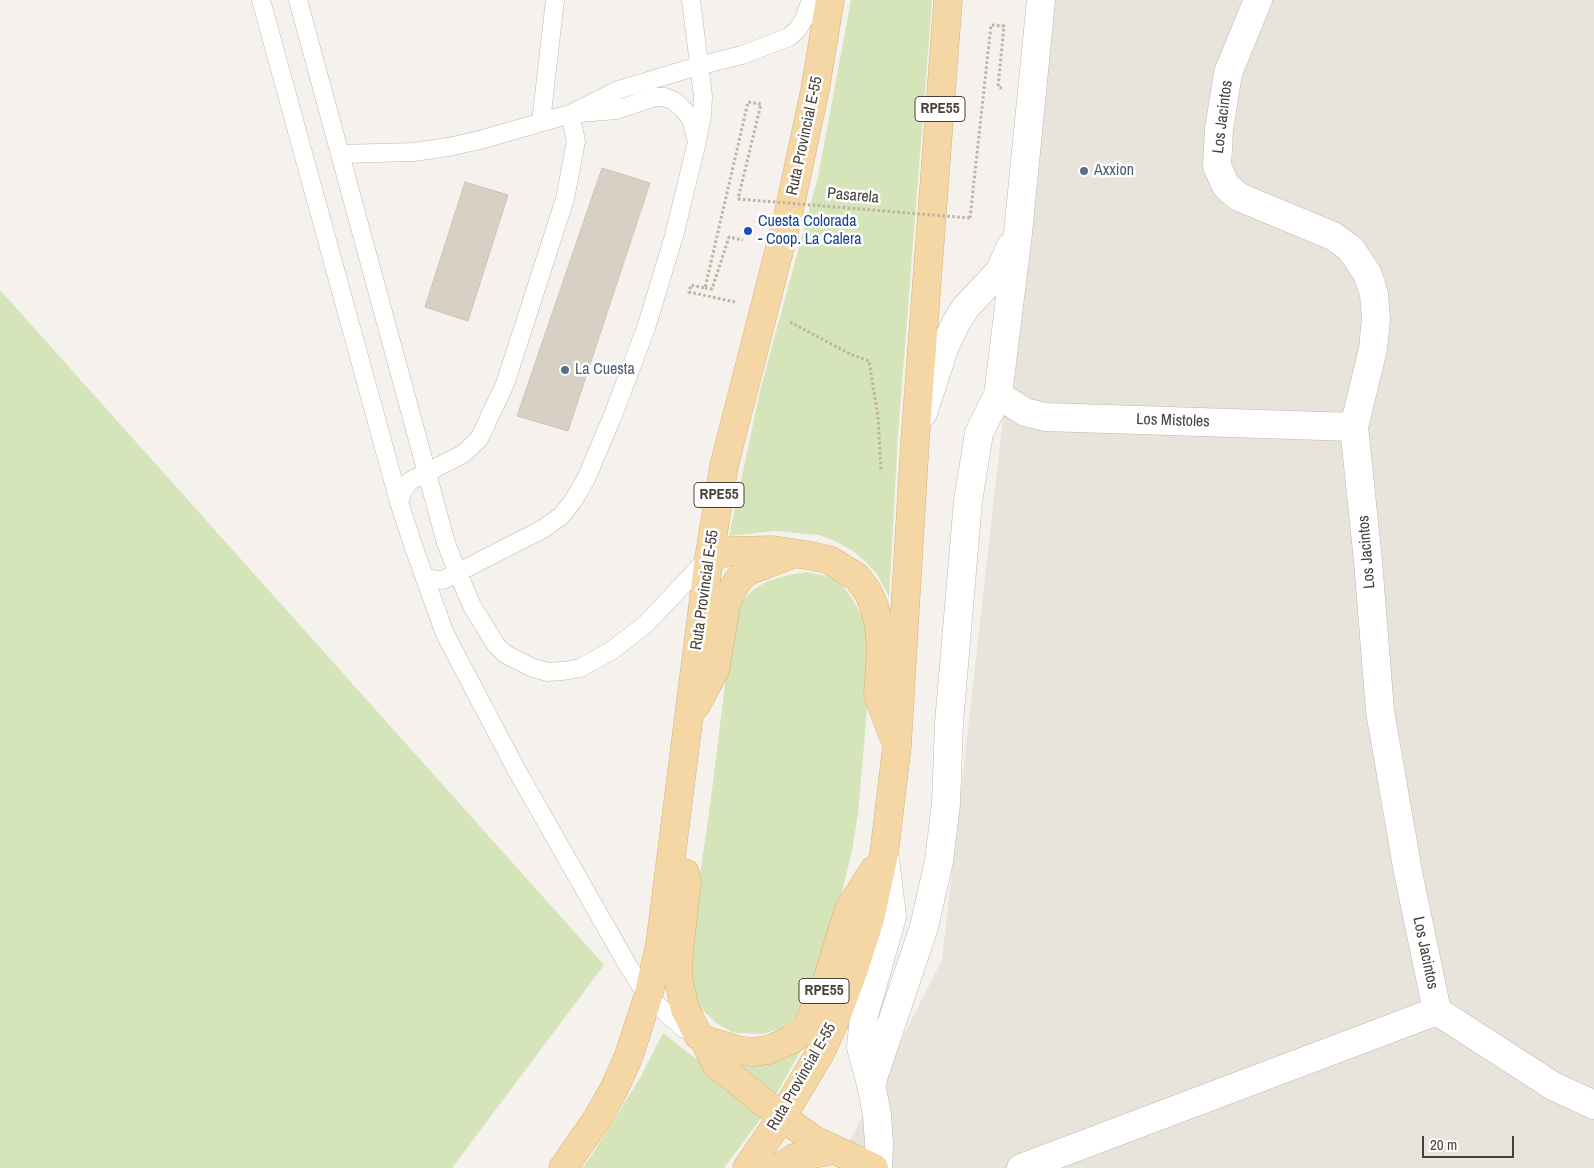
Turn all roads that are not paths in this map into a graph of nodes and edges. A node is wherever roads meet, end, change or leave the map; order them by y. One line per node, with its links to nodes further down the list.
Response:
1 (261, 0): 20 (lane)
2 (298, 0): 14 (lane)
3 (555, 0): 12 (lane)
4 (811, 0): 10 (lane)
5 (830, 0): 22 (main road, Ruta Provincial E-55 / RPE55)
6 (948, 0): 18 (main road, Ruta Provincial E-55 / RPE55)
7 (1041, 0): 15 (street)
8 (1258, 0): 17 (street, Los Jacintos)
9 (690, 2): 10 (lane)
10 (706, 67): 11 (lane); 13 (lane); 13 (lane)
11 (570, 114): 12 (lane); 13 (lane); 19 (lane)
12 (541, 122): 14 (lane)
13 (696, 146): 23 (lane)
14 (340, 154): 19 (lane)
15 (1018, 233): 16 (street); 18 (street)
16 (998, 395): 17 (street, Los Mistoles); 32 (street)
17 (1354, 427): 30 (street, Los Jacintos)
18 (914, 441): 26 (main road, Ruta Provincial E-55 / RPE55)
19 (426, 472): 20 (lane); 23 (lane)
20 (399, 502): 24 (lane)
21 (794, 554): 22 (main road, RPE55); 25 (main road, RPE55); 26 (main road, RPE55)
22 (709, 558): 23 (lane); 25 (main road, Ruta Provincial E-55 / RPE55)
23 (457, 571): 24 (lane)
24 (424, 576): 29 (lane)
25 (688, 719): 27 (main road, Ruta Provincial E-55 / RPE55)
26 (897, 746): 28 (main road, Ruta Provincial E-55 / RPE55)
27 (675, 826): 29 (main road, Ruta Provincial E-55 / RPE55); 31 (main road, RPE55)
28 (884, 854): 31 (main road, RPE55); 32 (street); 34 (main road, Ruta Provincial E-55 / RPE55)
29 (648, 997): 31 (lane); 36 (main road, Ruta Provincial E-55 / RPE55)
30 (1437, 1011): 33 (street, Los Jacintos); 41 (street)
31 (701, 1038): 34 (main road, RPE55)
32 (871, 1084): 40 (street)
33 (1594, 1105)
34 (782, 1117): 35 (main road); 37 (main road, Ruta Provincial E-55 / RPE55)
35 (833, 1150): 38 (main road); 39 (main road)
36 (563, 1168)
37 (747, 1168)
38 (779, 1168)
39 (874, 1168)
40 (878, 1168)
41 (1021, 1168)

